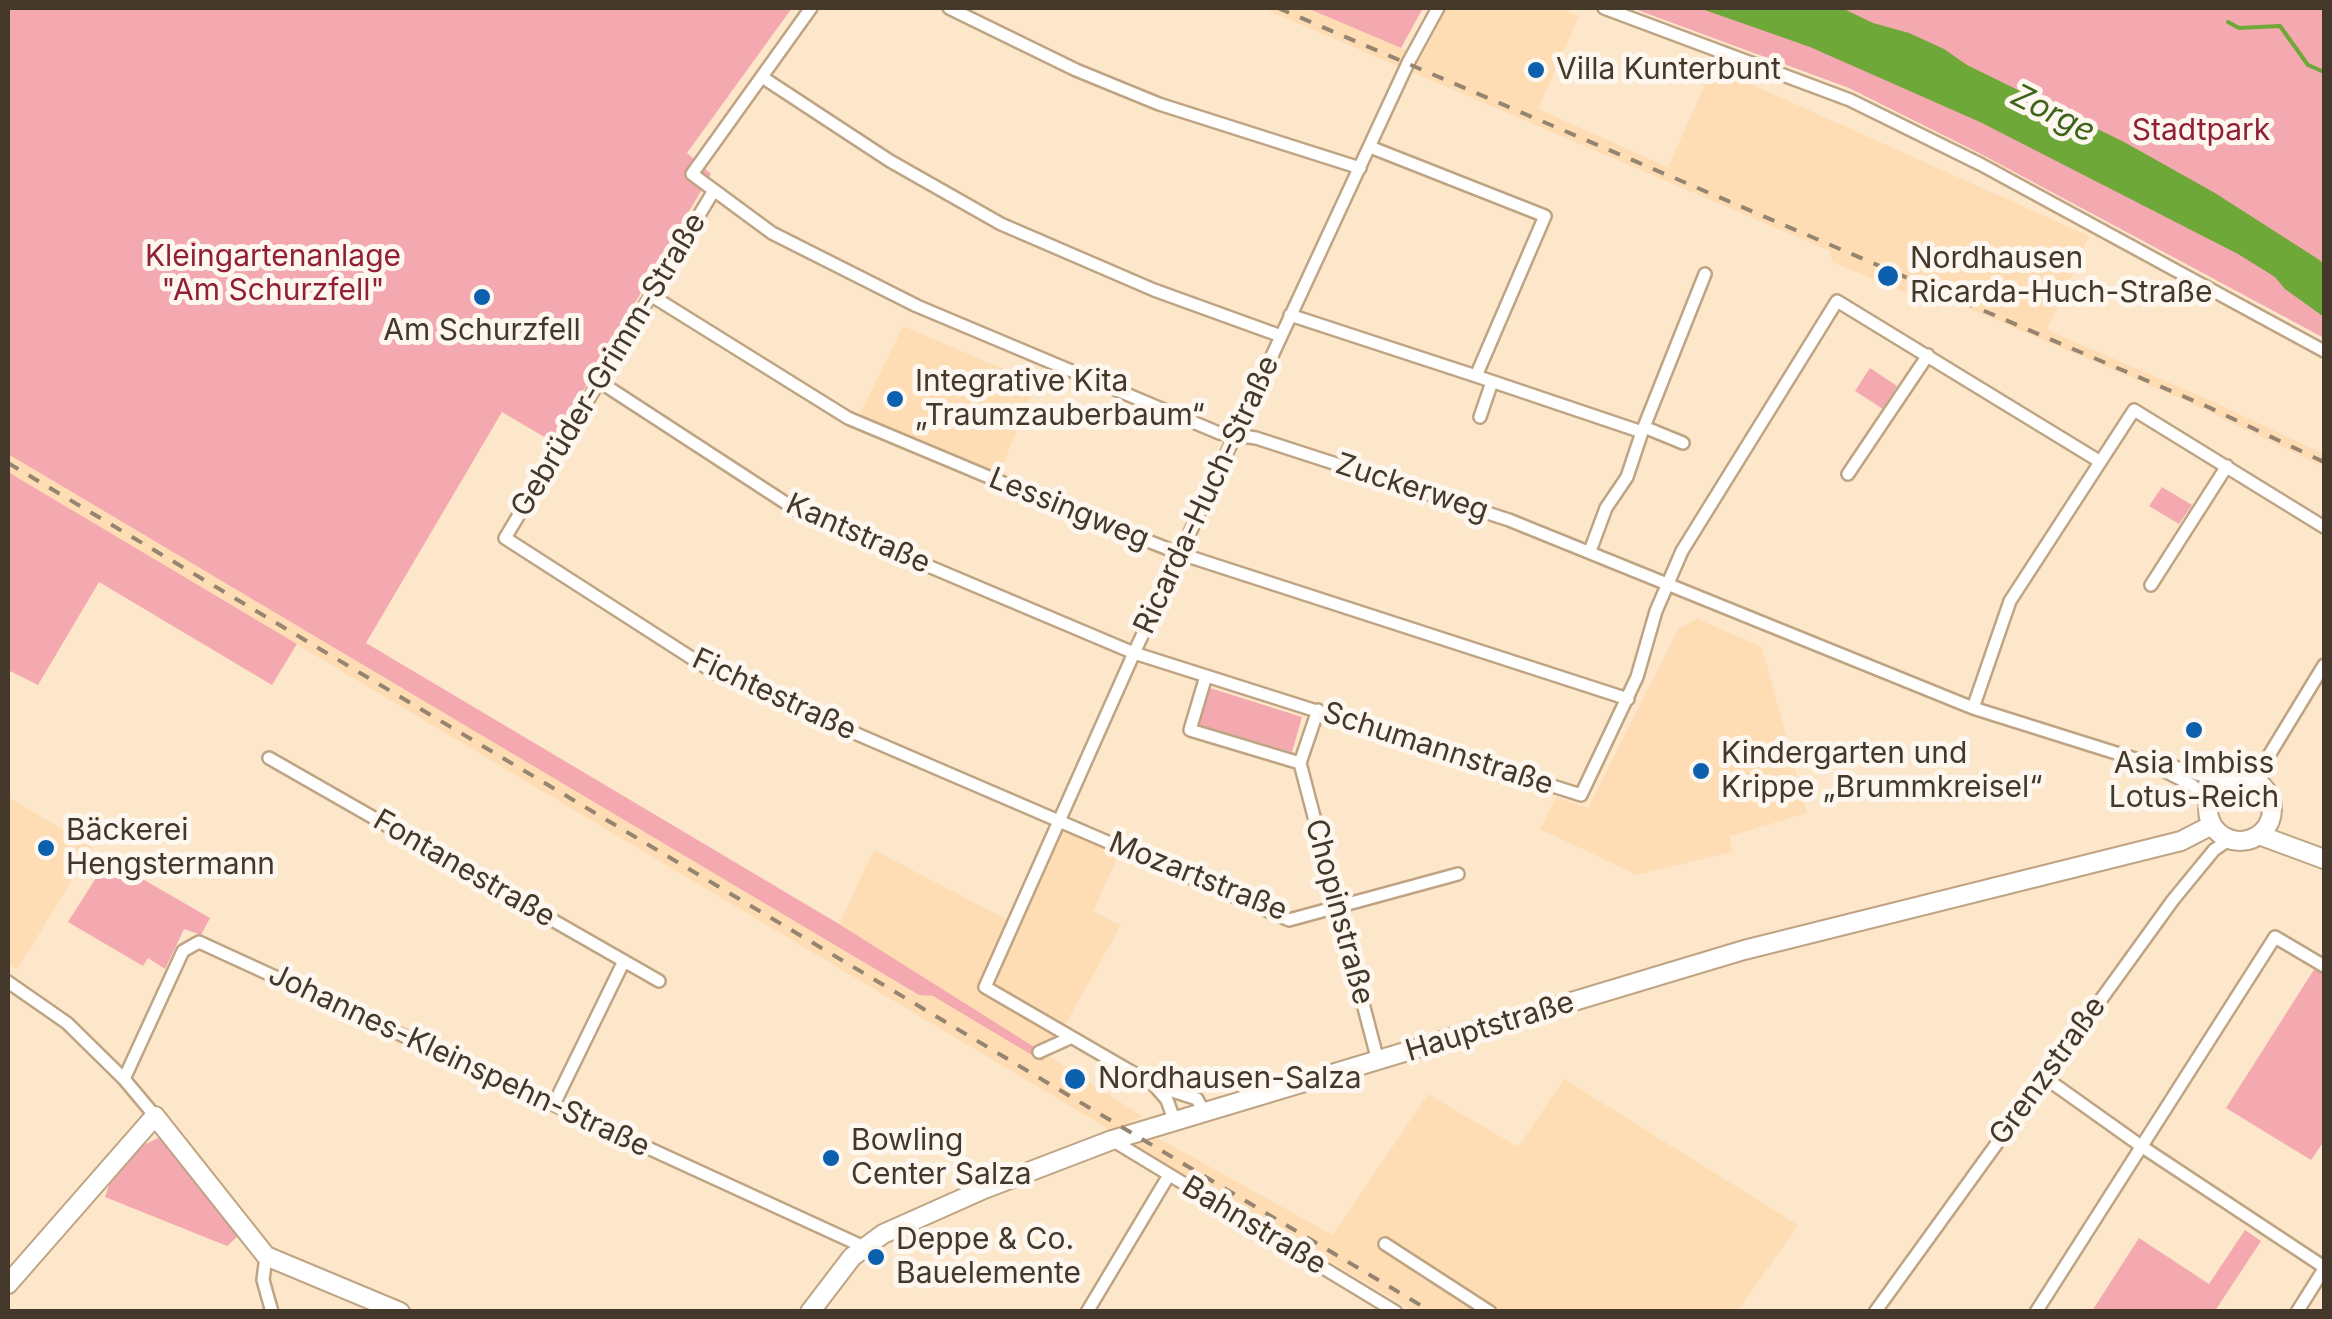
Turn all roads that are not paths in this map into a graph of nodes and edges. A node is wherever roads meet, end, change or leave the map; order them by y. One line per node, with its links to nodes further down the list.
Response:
1 (811, 8): 5 (street)
2 (949, 8): 7 (street)
3 (1438, 8): 6 (street, Ricarda-Huch-Straße)
4 (1604, 8): 13 (street)
5 (762, 76): 8 (street, Zuckerweg); 12 (street)
6 (1370, 147): 7 (street, Ricarda-Huch-Straße); 15 (street)
7 (1360, 168): 11 (street, Ricarda-Huch-Straße)
8 (713, 192): 10 (street, Gebrüder-Grimm-Straße); 20 (street, Zuckerweg)
9 (1705, 274): 19 (street)
10 (652, 296): 16 (street, Gebrüder-Grimm-Straße); 28 (street, Lessingweg)
11 (1290, 316): 12 (street, Ricarda-Huch-Straße); 15 (street)
12 (1281, 336): 20 (street, Ricarda-Huch-Straße)
13 (2324, 352)
14 (1928, 355): 22 (street); 24 (street); 29 (street, Schumannstraße)
15 (1476, 376): 17 (street)
16 (600, 382): 26 (street, Gebrüder-Grimm-Straße); 31 (street, Kantstraße)
17 (1492, 382): 18 (street); 19 (street)
18 (1480, 417)
19 (1643, 430): 21 (street); 27 (street)
20 (1236, 436): 27 (street, Zuckerweg); 28 (street, Ricarda-Huch-Straße)
21 (1684, 443)
22 (2100, 461): 23 (street); 35 (street)
23 (2227, 466): 25 (street); 30 (street)
24 (1848, 474)
25 (2324, 526)
26 (505, 538): 44 (street, Fichtestraße)
27 (1590, 552): 29 (street, Zuckerweg)
28 (1181, 554): 31 (street, Ricarda-Huch-Straße); 34 (street, Lessingweg)
29 (1667, 583): 34 (street, Schumannstraße); 35 (street, Zuckerweg)
30 (2151, 586)
31 (1134, 653): 33 (street, Schumannstraße); 44 (street, Ricarda-Huch-Straße)
32 (2324, 666): 40 (street)
33 (1206, 676): 36 (street, Schumannstraße); 38 (street)
34 (1628, 698): 36 (street, Schumannstraße)
35 (1973, 708): 39 (street, Zuckerweg)
36 (1318, 710): 38 (street)
37 (269, 758): 51 (street, Fontanestraße)
38 (1300, 763): 50 (street, Chopinstraße)
39 (2152, 764): 41 (street, Zuckerweg); 42 (street, Zuckerweg)
40 (2254, 780): 41 (street); 43 (street)
41 (2222, 782): 42 (street)
42 (2209, 802): 45 (street)
43 (2272, 813): 46 (street); 48 (street)
44 (1060, 820): 50 (street, Mozartstraße); 55 (street, Ricarda-Huch-Straße)
45 (2212, 825): 47 (street); 57 (street, Hauptstraße)
46 (2259, 835): 47 (street); 48 (street)
47 (2230, 839): 58 (street, Grenzstraße)
48 (2323, 858)
49 (1458, 874): 50 (street, Mozartstraße)
50 (1338, 909): 57 (street, Chopinstraße)
51 (624, 961): 53 (street, Fontanestraße); 61 (street)
52 (2324, 966): 66 (street)
53 (660, 980)
54 (8, 982): 59 (street)
55 (1070, 1038): 56 (street); 60 (street)
56 (1039, 1052)
57 (1378, 1061): 62 (street, Hauptstraße)
58 (2044, 1077): 66 (street); 79 (street, Grenzstraße)
59 (124, 1079): 61 (street, Johannes-Kleinspehn-Straße); 63 (street)
60 (1154, 1085): 62 (street); 64 (street)
61 (554, 1104): 69 (street, Johannes-Kleinspehn-Straße)
62 (1204, 1114): 64 (street, Hauptstraße)
63 (155, 1116): 70 (street); 72 (street)
64 (1175, 1122): 65 (street, Hauptstraße)
65 (1112, 1140): 67 (street, Bahnstraße); 69 (street, Hauptstraße)
66 (2142, 1146): 71 (street); 80 (street)
67 (1169, 1175): 76 (street); 77 (street, Bahnstraße)
68 (1386, 1244): 78 (street)
69 (864, 1247): 75 (street, Hauptstraße)
70 (266, 1256): 73 (street); 74 (street)
71 (2324, 1268): 81 (street)
72 (8, 1284)
73 (272, 1312)
74 (400, 1312)
75 (810, 1312)
76 (1087, 1312)
77 (1396, 1312)
78 (1490, 1312)
79 (1874, 1312)
80 (2036, 1312)
81 (2297, 1312)

